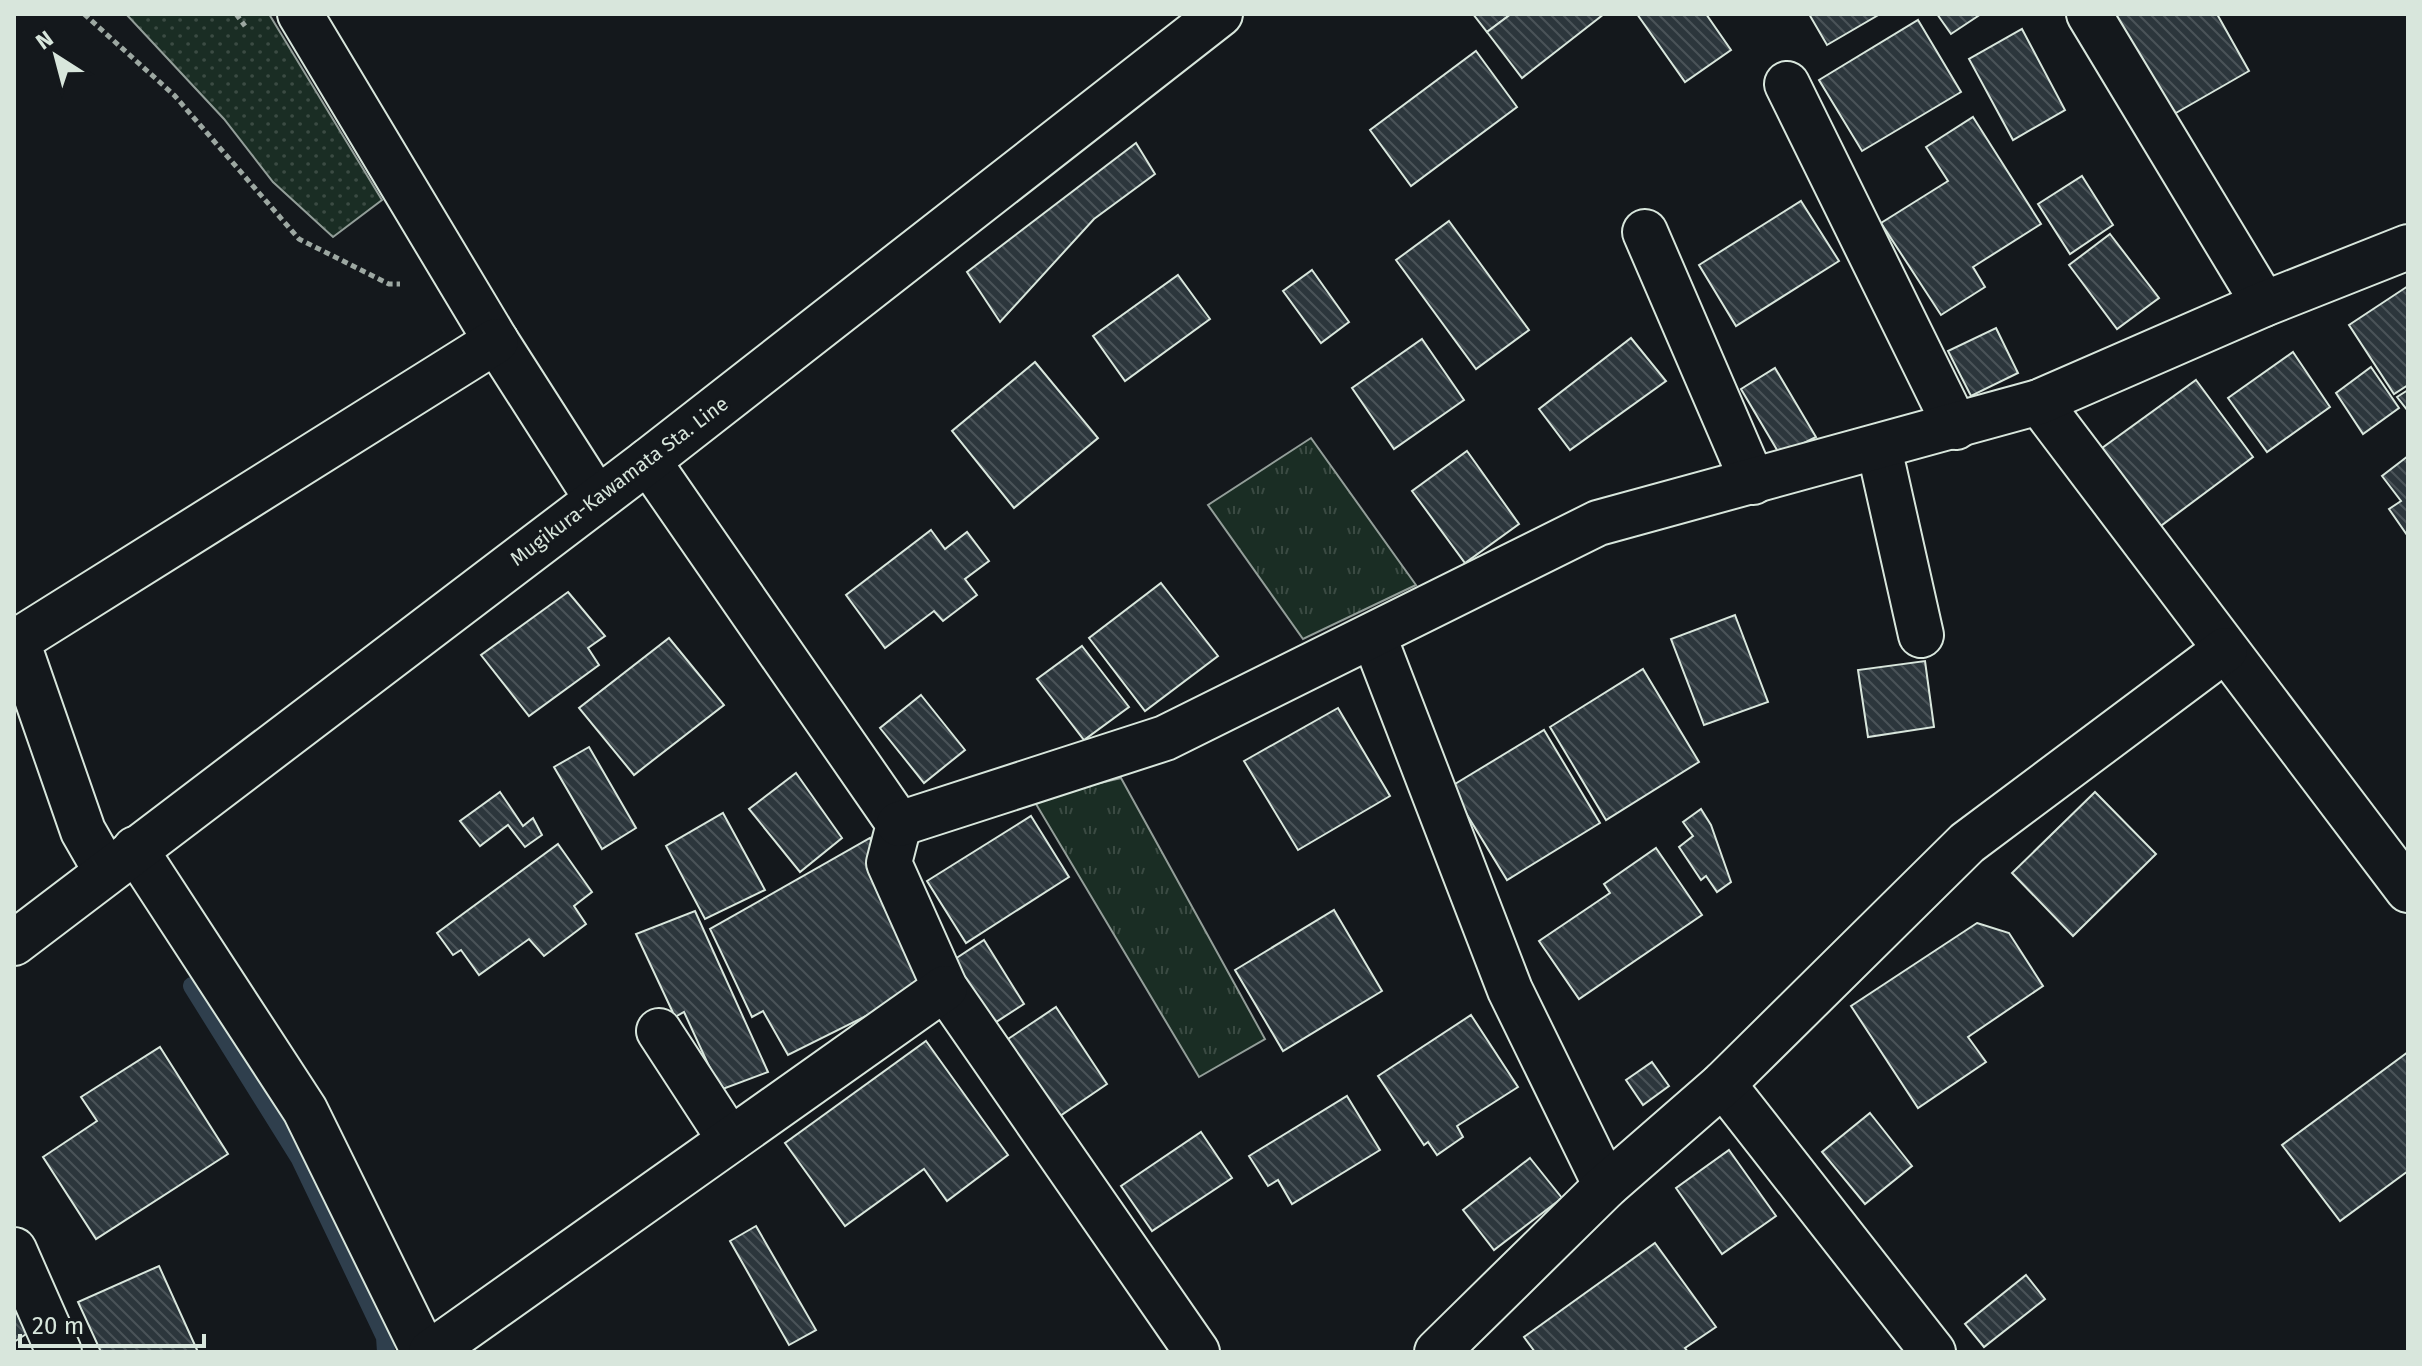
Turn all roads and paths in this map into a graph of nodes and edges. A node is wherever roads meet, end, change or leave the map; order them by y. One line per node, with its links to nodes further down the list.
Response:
1 (84, 14): 8 (path)
2 (300, 14): 8 (street)
3 (1220, 14): 14 (street, Mugikura-Kawamata Sta. Line)
4 (2089, 14): 9 (street)
5 (1787, 84): 12 (street)
6 (1645, 232): 15 (street)
7 (2408, 247): 9 (street)
8 (461, 281): 10 (street)
9 (2264, 304): 11 (street)
10 (496, 341): 16 (street); 19 (street)
11 (2039, 402): 12 (street); 20 (street)
12 (1956, 427): 13 (street)
13 (1879, 448): 15 (street); 17 (street)
14 (648, 461): 16 (street, Mugikura-Kawamata Sta. Line); 21 (street)
15 (1753, 482): 18 (street)
16 (597, 499): 22 (street, Mugikura-Kawamata Sta. Line)
17 (1921, 635)
18 (1374, 637): 21 (street); 29 (street)
19 (15, 638): 22 (street)
20 (2225, 650): 23 (street); 27 (street)
21 (899, 824): 25 (street)
22 (121, 860): 24 (street, Mugikura-Kawamata Sta. Line); 32 (street)
23 (2408, 890)
24 (14, 943)
25 (945, 988): 28 (street); 34 (street)
26 (659, 1031): 28 (street)
27 (1723, 1084): 29 (street); 36 (street)
28 (730, 1140): 33 (street)
29 (1606, 1186): 35 (street)
30 (14, 1250): 31 (street)
31 (59, 1352)
32 (424, 1352)
33 (431, 1352)
34 (1197, 1352)
35 (1437, 1352)
36 (1933, 1352)

